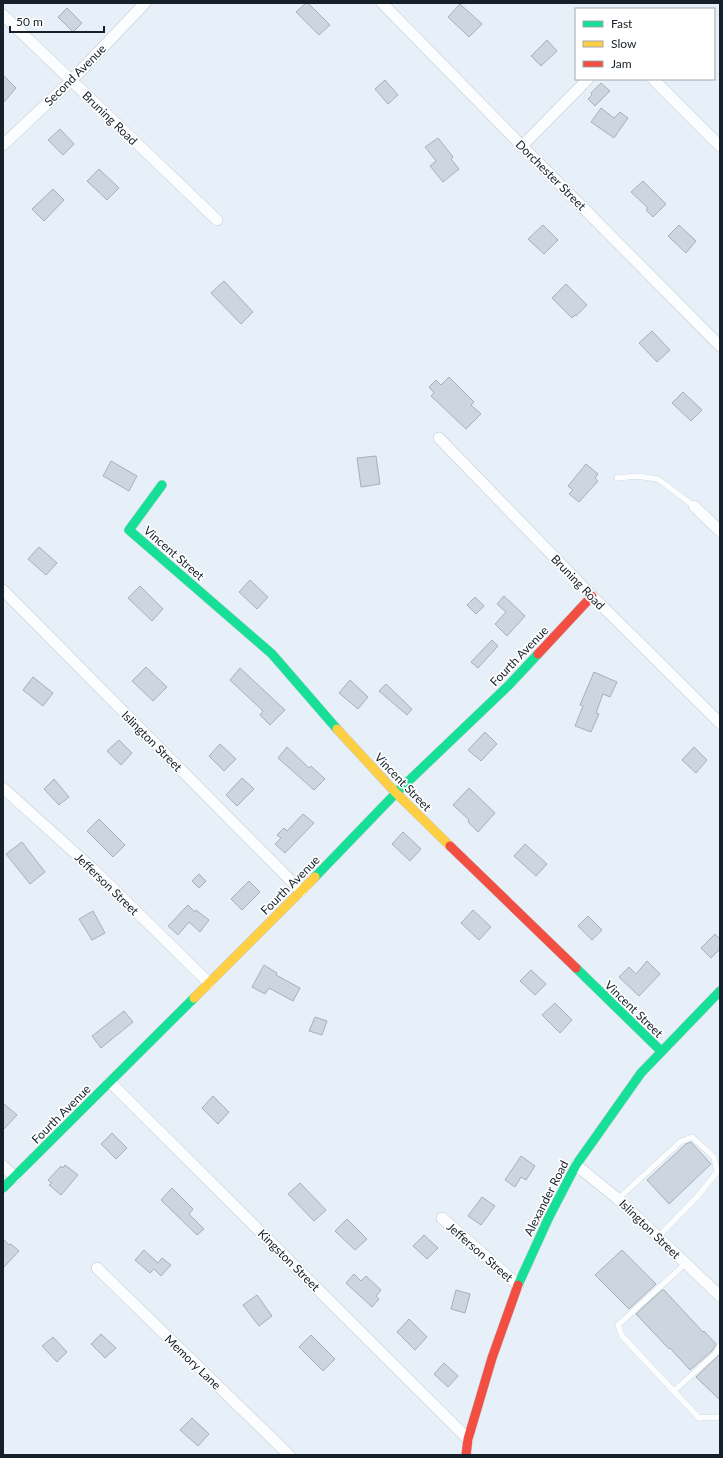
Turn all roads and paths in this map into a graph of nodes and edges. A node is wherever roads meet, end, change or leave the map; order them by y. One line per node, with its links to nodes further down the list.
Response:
1 (145, 3): 4 (street, Second Avenue)
2 (382, 3): 8 (street, Dorchester Street)
3 (3, 15): 4 (street, Bruning Road)
4 (71, 80): 7 (street, Second Avenue); 10 (street, Bruning Road)
5 (587, 80): 8 (street)
6 (654, 80): 9 (street)
7 (3, 145)
8 (522, 146): 11 (street, Dorchester Street)
9 (720, 146)
10 (217, 220)
11 (720, 346)
12 (439, 438): 18 (street, Bruning Road)
13 (617, 478): 15 (lane)
14 (162, 484): 21 (street, Vincent Street)
15 (694, 506): 16 (street)
16 (720, 531)
17 (3, 590): 22 (street, Islington Street)
18 (592, 596): 19 (street, Bruning Road); 21 (street, Fourth Avenue)
19 (720, 723)
20 (3, 788): 23 (street, Jefferson Street)
21 (396, 793): 22 (street, Fourth Avenue); 25 (street, Vincent Street)
22 (301, 891): 23 (street, Fourth Avenue)
23 (209, 983): 26 (street, Fourth Avenue)
24 (720, 991): 25 (street, Alexander Road)
25 (660, 1051): 27 (street, Alexander Road)
26 (110, 1082): 29 (street, Fourth Avenue); 41 (street, Kingston Street)
27 (576, 1165): 31 (street, Islington Street); 36 (street, Alexander Road)
28 (3, 1166): 29 (street)
29 (15, 1176): 30 (street, Fourth Avenue)
30 (3, 1188)
31 (618, 1199): 33 (street, Islington Street); 33 (lane)
32 (442, 1218): 36 (street, Jefferson Street)
33 (658, 1237): 34 (street, Islington Street)
34 (686, 1263): 37 (street, Islington Street); 39 (lane)
35 (97, 1268): 42 (street, Memory Lane)
36 (518, 1285): 41 (street, Alexander Road)
37 (720, 1296)
38 (720, 1346): 39 (lane)
39 (674, 1391): 40 (lane)
40 (720, 1417)
41 (468, 1440): 43 (street, Alexander Road)
42 (289, 1455)
43 (466, 1455)

